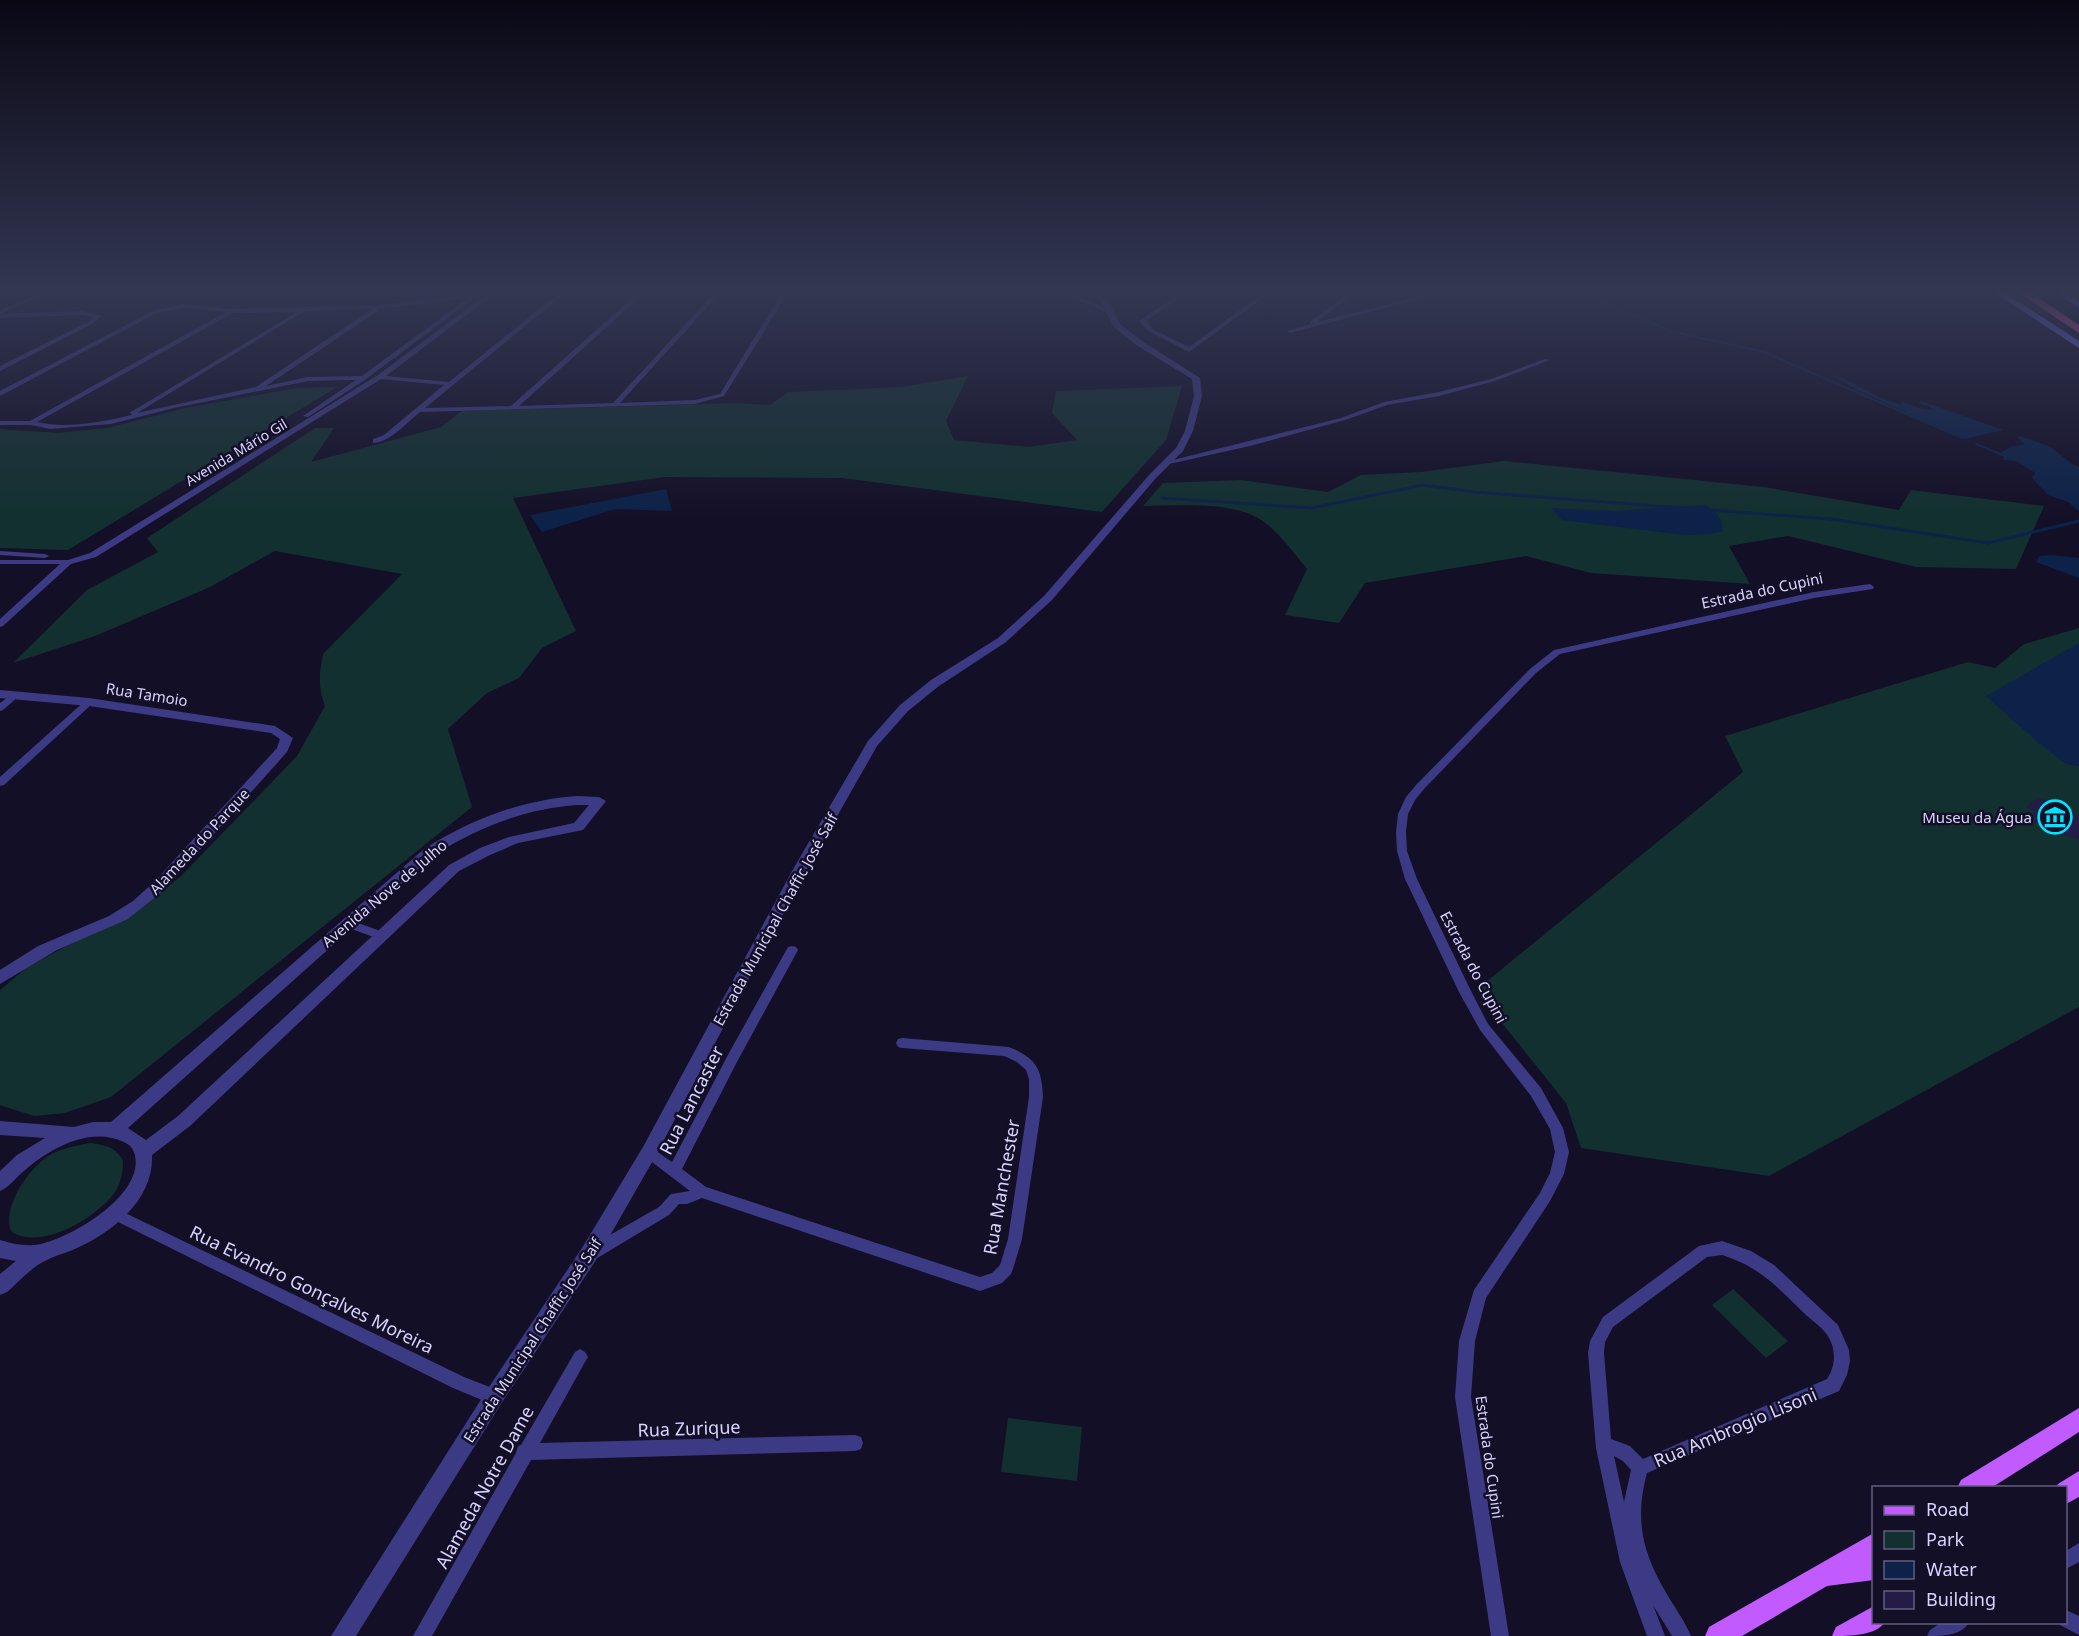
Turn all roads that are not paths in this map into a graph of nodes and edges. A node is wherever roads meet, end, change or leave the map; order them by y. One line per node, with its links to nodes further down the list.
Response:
1 (50, 367): 18 (street)
2 (131, 367): 26 (street)
3 (207, 367): 19 (street)
4 (378, 367): 14 (street, Avenida Mário Gil)
5 (393, 367): 13 (street, Avenida Mário Gil)
6 (470, 367): 16 (street)
7 (558, 367): 22 (street)
8 (649, 367): 20 (street)
9 (740, 367): 20 (street)
10 (1179, 367): 30 (street, Estrada Municipal Chaffic José Saif)
11 (1527, 367): 30 (street)
12 (287, 368): 15 (street); 17 (street)
13 (380, 377): 14 (street); 16 (street); 28 (street, Avenida Mário Gil)
14 (364, 378): 15 (street); 27 (street, Avenida Mário Gil)
15 (293, 382): 17 (street)
16 (449, 384): 23 (street)
17 (256, 388): 21 (street)
18 (0, 394)
19 (159, 396): 21 (street); 24 (street)
20 (615, 405): 22 (street)
21 (174, 406): 24 (street)
22 (512, 408): 23 (street)
23 (420, 410): 29 (street)
24 (126, 418): 26 (street)
25 (0, 423): 26 (street)
26 (31, 423)
27 (295, 423): 28 (street); 31 (street, Avenida Mário Gil)
28 (306, 425): 32 (street, Avenida Mário Gil)
29 (376, 441)
30 (1169, 462): 55 (street, Estrada Municipal Chaffic José Saif)
31 (210, 476): 32 (street); 33 (street, Avenida Mário Gil)
32 (220, 477): 34 (street, Avenida Mário Gil)
33 (142, 518): 34 (street); 36 (street, Avenida Mário Gil)
34 (152, 519): 36 (street, Avenida Mário Gil)
35 (0, 553): 36 (street, Avenida Mário Gil)
36 (70, 560): 37 (street, Avenida Mário Gil); 39 (street)
37 (0, 562)
38 (1870, 587): 82 (street, Estrada do Cupini)
39 (0, 624)
40 (0, 694): 41 (street, Rua Tamoio)
41 (15, 695): 42 (street, Rua Tamoio); 43 (street)
42 (89, 702): 44 (street, Rua Tamoio); 45 (street)
43 (0, 708)
44 (287, 738): 49 (street, Alameda do Parque)
45 (0, 783)
46 (347, 923): 47 (street); 47 (street, Avenida Nove de Julho); 52 (street, Avenida Nove de Julho)
47 (382, 936): 54 (street, Avenida Nove de Julho)
48 (792, 950): 57 (street, Rua Lancaster)
49 (0, 978)
50 (902, 1042): 58 (street, Rua Manchester)
51 (0, 1128): 53 (street)
52 (113, 1131): 53 (street); 54 (street)
53 (76, 1133): 56 (street)
54 (143, 1152): 60 (street)
55 (649, 1152): 57 (street, Rua Manchester); 63 (street, Estrada Municipal Chaffic José Saif)
56 (3, 1172)
57 (678, 1175): 58 (street, Rua Manchester); 59 (street, Rua Lancaster)
58 (702, 1192): 59 (street)
59 (676, 1198): 63 (street)
60 (115, 1214): 62 (street); 66 (street, Rua Evandro Gonçalves Moreira)
61 (0, 1249): 62 (street)
62 (40, 1253): 64 (street)
63 (589, 1254): 66 (street, Estrada Municipal Chaffic José Saif)
64 (0, 1286)
65 (580, 1357): 70 (street, Alameda Notre Dame)
66 (494, 1397): 80 (street, Estrada Municipal Chaffic José Saif)
67 (2079, 1419): 71 (main road)
68 (855, 1443): 70 (street, Rua Zurique)
69 (1604, 1448): 72 (street, Rua Ambrogio Lisoni); 72 (street, Rua Ambrogio Lisoni); 83 (street, Rua Ambrogio Lisoni)
70 (524, 1452): 81 (street, Alameda Notre Dame)
71 (2008, 1464): 73 (main road); 74 (main road)
72 (1640, 1468): 84 (street, Rua Ambrogio Lisoni)
73 (1972, 1486)
74 (1996, 1486)
75 (1872, 1546): 77 (main road)
76 (1872, 1568): 77 (main road)
77 (1821, 1576): 85 (main road)
78 (1872, 1619): 86 (main road)
79 (1958, 1624): 87 (street)
80 (343, 1636)
81 (422, 1636)
82 (1500, 1636)
83 (1656, 1636)
84 (1682, 1636)
85 (1718, 1636)
86 (1845, 1636)
87 (1936, 1636)

